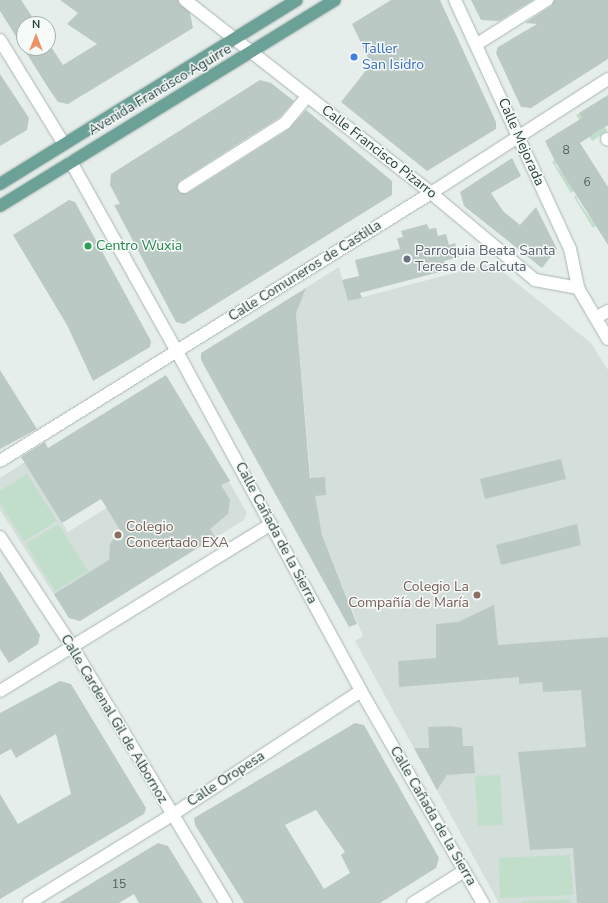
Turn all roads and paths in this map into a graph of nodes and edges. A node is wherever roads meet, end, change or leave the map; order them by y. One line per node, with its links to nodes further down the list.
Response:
1 (185, 0): 6 (street, Calle Francisco Pizarro)
2 (335, 0): 9 (main road, Avenida Francisco Aguirre)
3 (455, 0): 8 (street, Calle Mejorada)
4 (547, 0): 8 (street)
5 (292, 1): 6 (main road, Avenida Francisco Aguirre)
6 (234, 38): 9 (street, Calle Francisco Pizarro); 13 (main road, Avenida Francisco Aguirre)
7 (0, 40): 13 (street)
8 (477, 44): 12 (street, Calle Mejorada)
9 (252, 52): 11 (street, Calle Francisco Pizarro); 14 (main road, Avenida Francisco Aguirre)
10 (608, 79): 12 (street, Calle Comuneros de Castilla)
11 (308, 96): 16 (street); 17 (street, Calle Francisco Pizarro)
12 (518, 135): 17 (street, Calle Comuneros de Castilla); 19 (street, Calle Mejorada)
13 (64, 144): 15 (main road, Avenida Francisco Aguirre)
14 (71, 162): 18 (main road, Avenida Francisco Aguirre); 23 (street, Calle Cañada de la Sierra)
15 (0, 184)
16 (184, 187)
17 (431, 193): 19 (street, Calle Francisco Pizarro); 23 (street, Calle Comuneros de Castilla)
18 (0, 206)
19 (578, 288): 21 (street)
20 (608, 311): 21 (street)
21 (598, 317): 22 (street)
22 (608, 339)
23 (176, 350): 24 (street, Calle Comuneros de Castilla); 25 (street, Calle Cañada de la Sierra)
24 (0, 461)
25 (271, 524): 27 (street); 29 (street, Calle Cañada de la Sierra)
26 (0, 537): 27 (street, Calle Cardenal Gil de Albornoz)
27 (72, 646): 28 (street); 30 (street, Calle Cardenal Gil de Albornoz)
28 (0, 691)
29 (360, 691): 30 (street, Calle Oropesa); 31 (street, Calle Cañada de la Sierra)
30 (172, 815): 32 (street, Calle Oropesa); 33 (street, Calle Cardenal Gil de Albornoz)
31 (464, 871): 34 (street); 35 (street, Calle Cañada de la Sierra)
32 (29, 903)
33 (226, 903)
34 (413, 903)
35 (483, 903)

